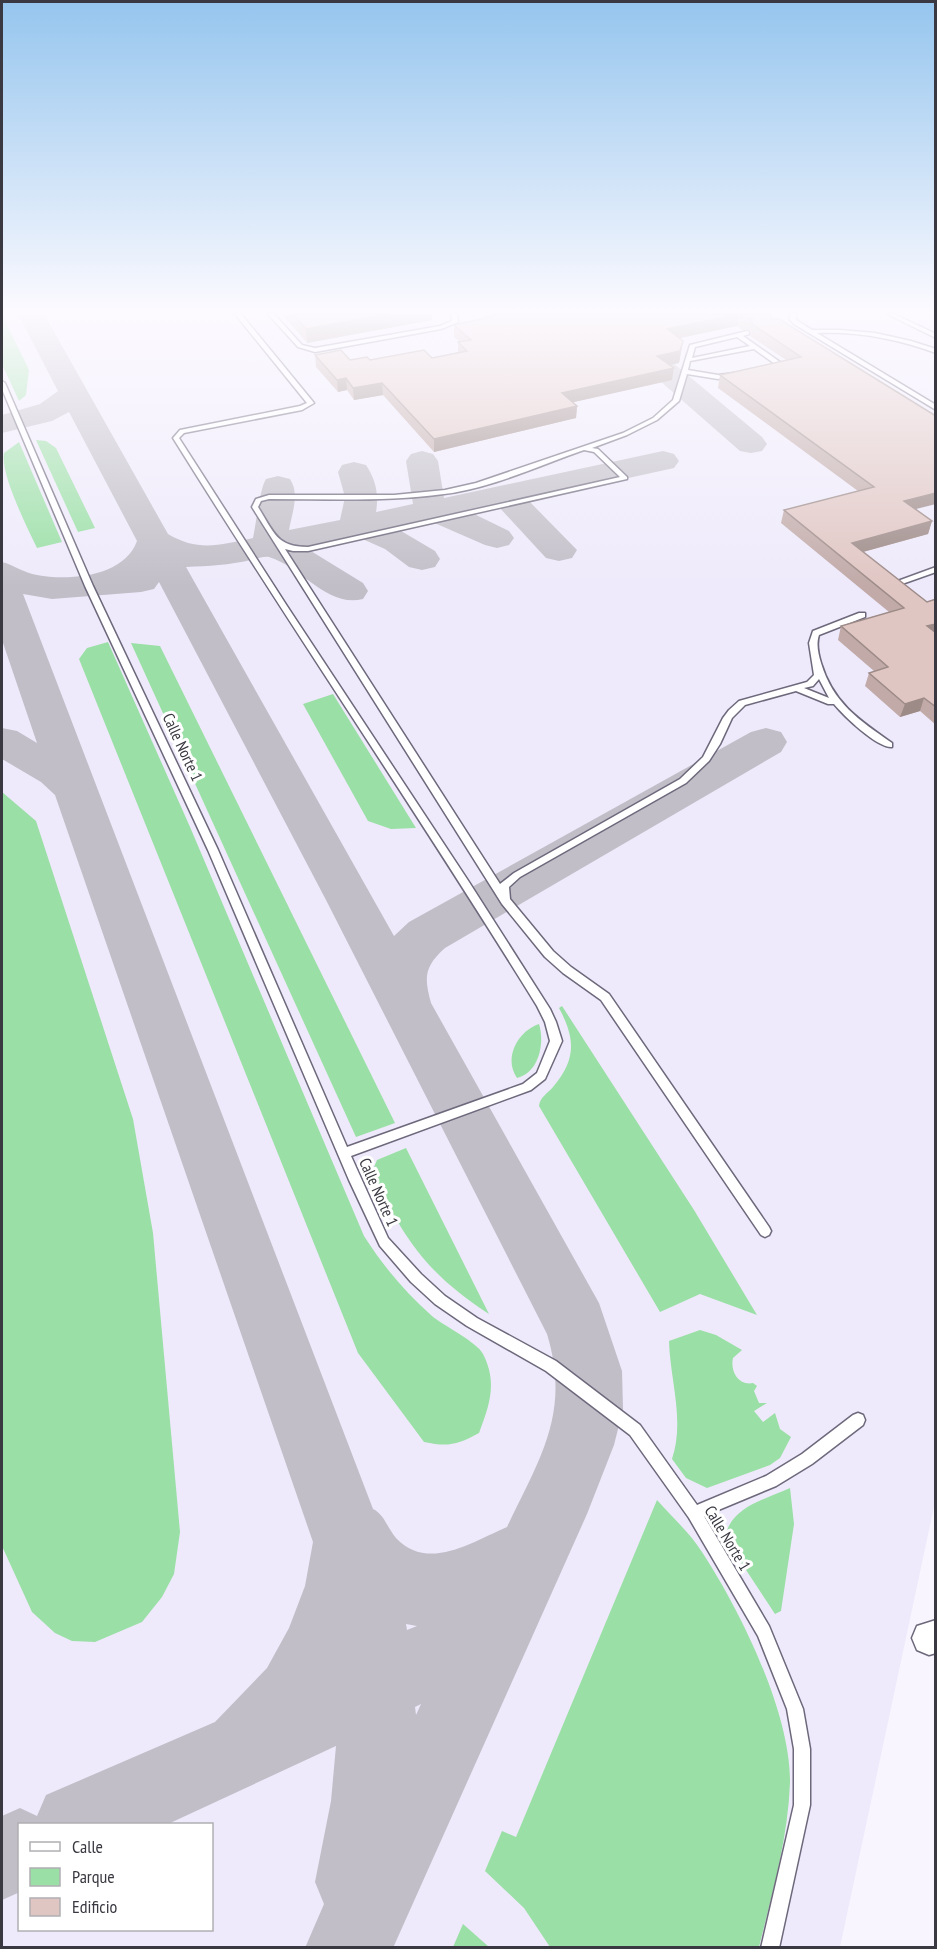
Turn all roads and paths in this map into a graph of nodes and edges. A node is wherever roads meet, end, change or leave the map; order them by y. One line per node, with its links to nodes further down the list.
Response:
1 (11, 405): 18 (lane, Calle Norte 1)
2 (307, 405): 18 (lane)
3 (673, 405): 4 (lane)
4 (598, 446): 5 (lane); 6 (lane)
5 (277, 543): 6 (lane); 8 (lane)
6 (308, 549): 8 (lane)
7 (936, 569): 9 (lane)
8 (294, 570): 15 (lane)
9 (899, 582)
10 (862, 615): 11 (lane)
11 (817, 666): 12 (lane); 13 (lane)
12 (795, 688): 13 (lane); 16 (lane)
13 (840, 708): 14 (lane)
14 (889, 745)
15 (484, 867): 16 (lane); 17 (lane)
16 (517, 875): 17 (lane)
17 (506, 901): 19 (lane)
18 (344, 1153): 21 (lane, Calle Norte 1)
19 (765, 1231)
20 (858, 1420): 21 (lane)
21 (694, 1513): 22 (lane, Calle Norte 1)
22 (770, 1947)

